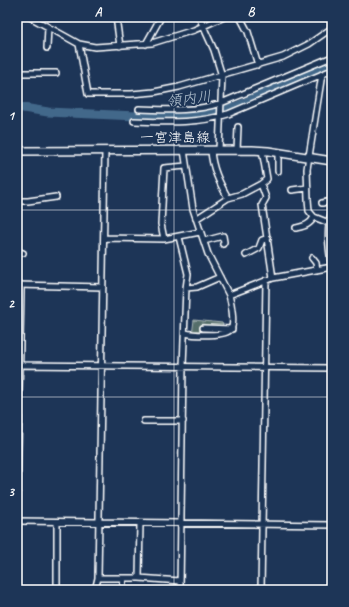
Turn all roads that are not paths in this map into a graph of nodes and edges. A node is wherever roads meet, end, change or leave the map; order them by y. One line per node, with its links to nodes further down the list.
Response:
1 (30, 17): 8 (street)
2 (116, 17): 12 (street)
3 (161, 17): 11 (street)
4 (199, 17): 7 (street)
5 (224, 17): 7 (street)
6 (240, 17): 15 (street)
7 (204, 26): 11 (street); 20 (street)
8 (48, 27): 10 (street); 13 (street)
9 (332, 28): 15 (street)
10 (79, 44): 12 (street); 20 (street)
11 (146, 44): 12 (street)
12 (120, 46)
13 (46, 48)
14 (332, 57): 21 (street)
15 (258, 65): 20 (street)
16 (332, 70): 19 (street)
17 (17, 73): 18 (street)
18 (56, 73)
19 (322, 74): 23 (street); 34 (street)
20 (222, 76): 21 (street)
21 (221, 103): 22 (street); 23 (street)
22 (139, 109)
23 (221, 116): 24 (street); 29 (street)
24 (134, 121)
25 (238, 127): 30 (street)
26 (105, 150): 27 (main road, 一宮津島線); 32 (main road, 一宮津島線); 52 (street)
27 (184, 150): 28 (main road, 一宮津島線); 36 (street)
28 (211, 150): 29 (main road, 一宮津島線); 42 (street)
29 (219, 150): 30 (main road, 一宮津島線)
30 (237, 150): 31 (main road, 一宮津島線)
31 (262, 150): 33 (main road, 一宮津島線); 38 (street)
32 (17, 151)
33 (278, 152): 34 (main road, 一宮津島線); 37 (street)
34 (309, 157): 35 (main road, 一宮津島線); 39 (street)
35 (332, 161)
36 (186, 166): 46 (street); 54 (street)
37 (278, 171)
38 (261, 184): 42 (street); 53 (street)
39 (307, 188): 40 (street); 45 (street)
40 (292, 190)
41 (56, 196): 43 (street)
42 (228, 198): 46 (street)
43 (17, 201)
44 (332, 212): 47 (street)
45 (314, 217): 47 (street); 48 (street)
46 (196, 219): 49 (street)
47 (329, 223): 50 (street)
48 (296, 228)
49 (200, 232): 51 (street); 55 (street)
50 (330, 233): 61 (street)
51 (179, 237): 54 (street); 68 (street)
52 (104, 238): 54 (street); 67 (street)
53 (268, 238): 59 (street); 64 (street)
54 (164, 239)
55 (204, 241): 56 (street); 63 (street)
56 (223, 244)
57 (17, 251): 58 (street)
58 (24, 253)
59 (246, 255)
60 (312, 258): 62 (street)
61 (332, 266): 62 (street)
62 (317, 270): 64 (street)
63 (220, 277): 68 (street); 69 (street)
64 (273, 278): 65 (street)
65 (266, 280): 69 (street); 76 (street)
66 (19, 285): 67 (street); 73 (street)
67 (103, 287): 74 (street)
68 (186, 288): 72 (street)
69 (229, 295): 71 (street)
70 (203, 328): 71 (street)
71 (232, 329): 72 (street)
72 (185, 333): 75 (street)
73 (18, 365): 74 (street); 80 (street)
74 (102, 366): 75 (street); 83 (street)
75 (183, 366): 76 (street); 78 (street)
76 (265, 368): 77 (street); 86 (street)
77 (332, 368)
78 (183, 421): 79 (street); 85 (street)
79 (144, 422)
80 (17, 507)
81 (17, 522): 82 (street)
82 (57, 522): 83 (street); 92 (street)
83 (100, 522): 84 (street); 88 (street)
84 (140, 523): 85 (street); 90 (street)
85 (181, 523): 86 (street); 91 (street)
86 (262, 524): 87 (street); 96 (street)
87 (332, 525)
88 (98, 578): 89 (street); 93 (street)
89 (123, 578): 90 (street); 94 (street)
90 (139, 578): 91 (street)
91 (180, 581): 95 (street)
92 (57, 590)
93 (95, 590)
94 (123, 590)
95 (180, 590)
96 (261, 590)

